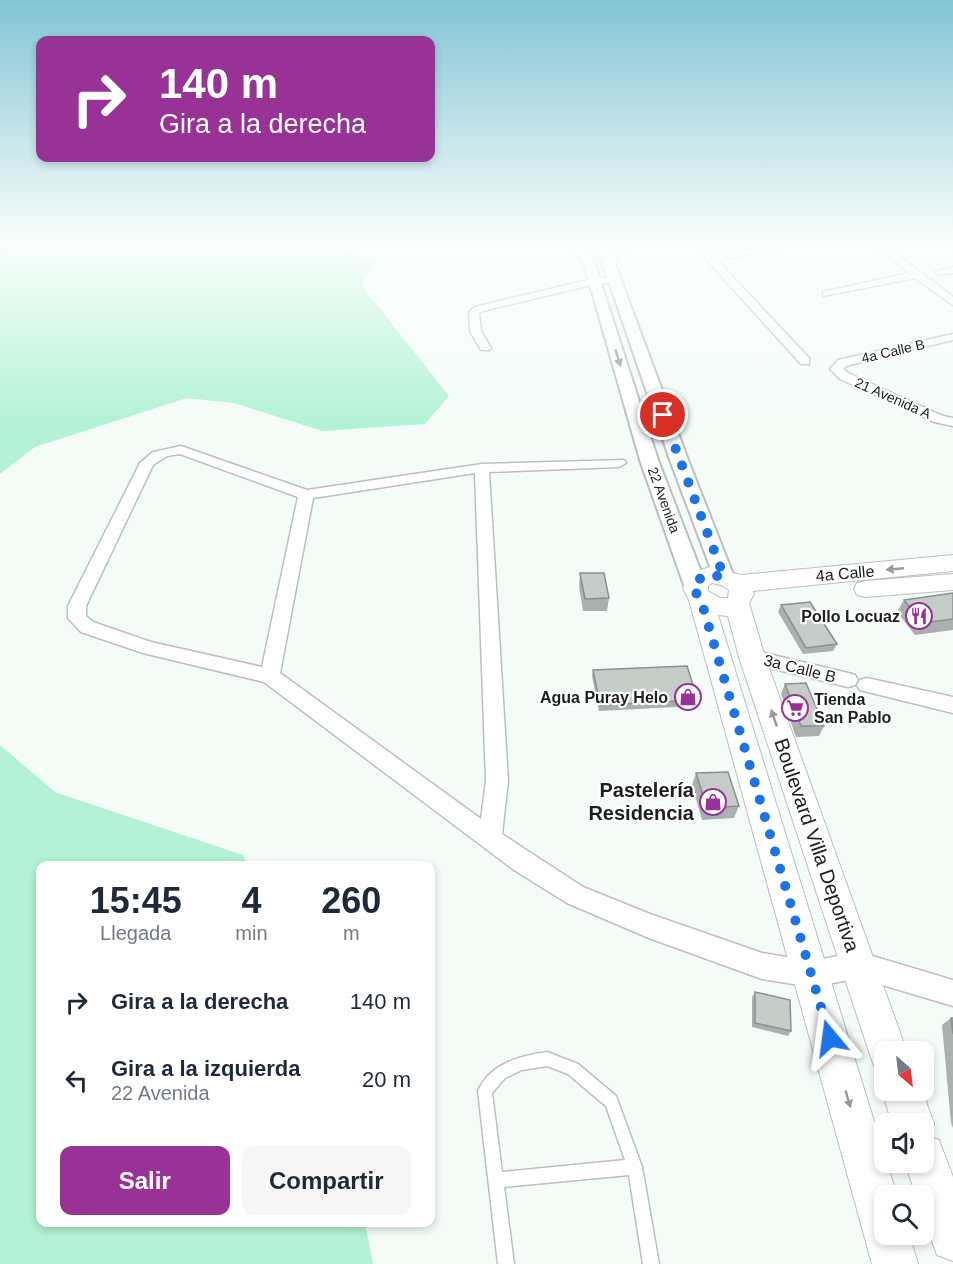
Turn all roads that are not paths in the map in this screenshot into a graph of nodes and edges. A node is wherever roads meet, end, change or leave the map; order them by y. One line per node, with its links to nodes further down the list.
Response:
1 (494, 304): 6 (street)
2 (602, 304): 10 (street, 22 Avenida, one-way to 10)
3 (623, 304): 11 (street, 22 Avenida)
4 (753, 304): 7 (street)
5 (953, 337): 8 (street, 4a Calle B)
6 (485, 348)
7 (806, 361)
8 (836, 369): 9 (street, 21 Avenida A)
9 (953, 422)
10 (649, 460): 11 (street); 17 (street, 22 Avenida)
11 (679, 460): 17 (street, 22 Avenida)
12 (619, 463): 13 (street)
13 (482, 468): 14 (street); 23 (street)
14 (306, 495): 19 (street); 19 (street)
15 (953, 563): 17 (main road, 4a Calle, one-way to 17)
16 (953, 582): 17 (main road, 4a Calle)
17 (722, 591): 18 (main road, Boulevard Villa Deportiva); 25 (main road, Boulevard Villa Deportiva)
18 (752, 657): 20 (street, 3a Calle B); 24 (main road, Boulevard Villa Deportiva, one-way to 18)
19 (270, 676): 23 (street)
20 (848, 680)
21 (867, 685): 22 (street)
22 (953, 705)
23 (490, 838): 25 (street)
24 (859, 966): 25 (street); 26 (street); 27 (main road, Boulevard Villa Deportiva)
25 (812, 974): 31 (main road, Boulevard Villa Deportiva, one-way to 31)
26 (953, 993)
27 (884, 1041)
28 (635, 1167): 30 (lane); 30 (lane); 35 (lane)
29 (930, 1173): 32 (main road)
30 (495, 1180): 34 (lane)
31 (874, 1191)
32 (953, 1239)
33 (890, 1245): 36 (main road)
34 (506, 1264)
35 (651, 1264)
36 (895, 1264)

